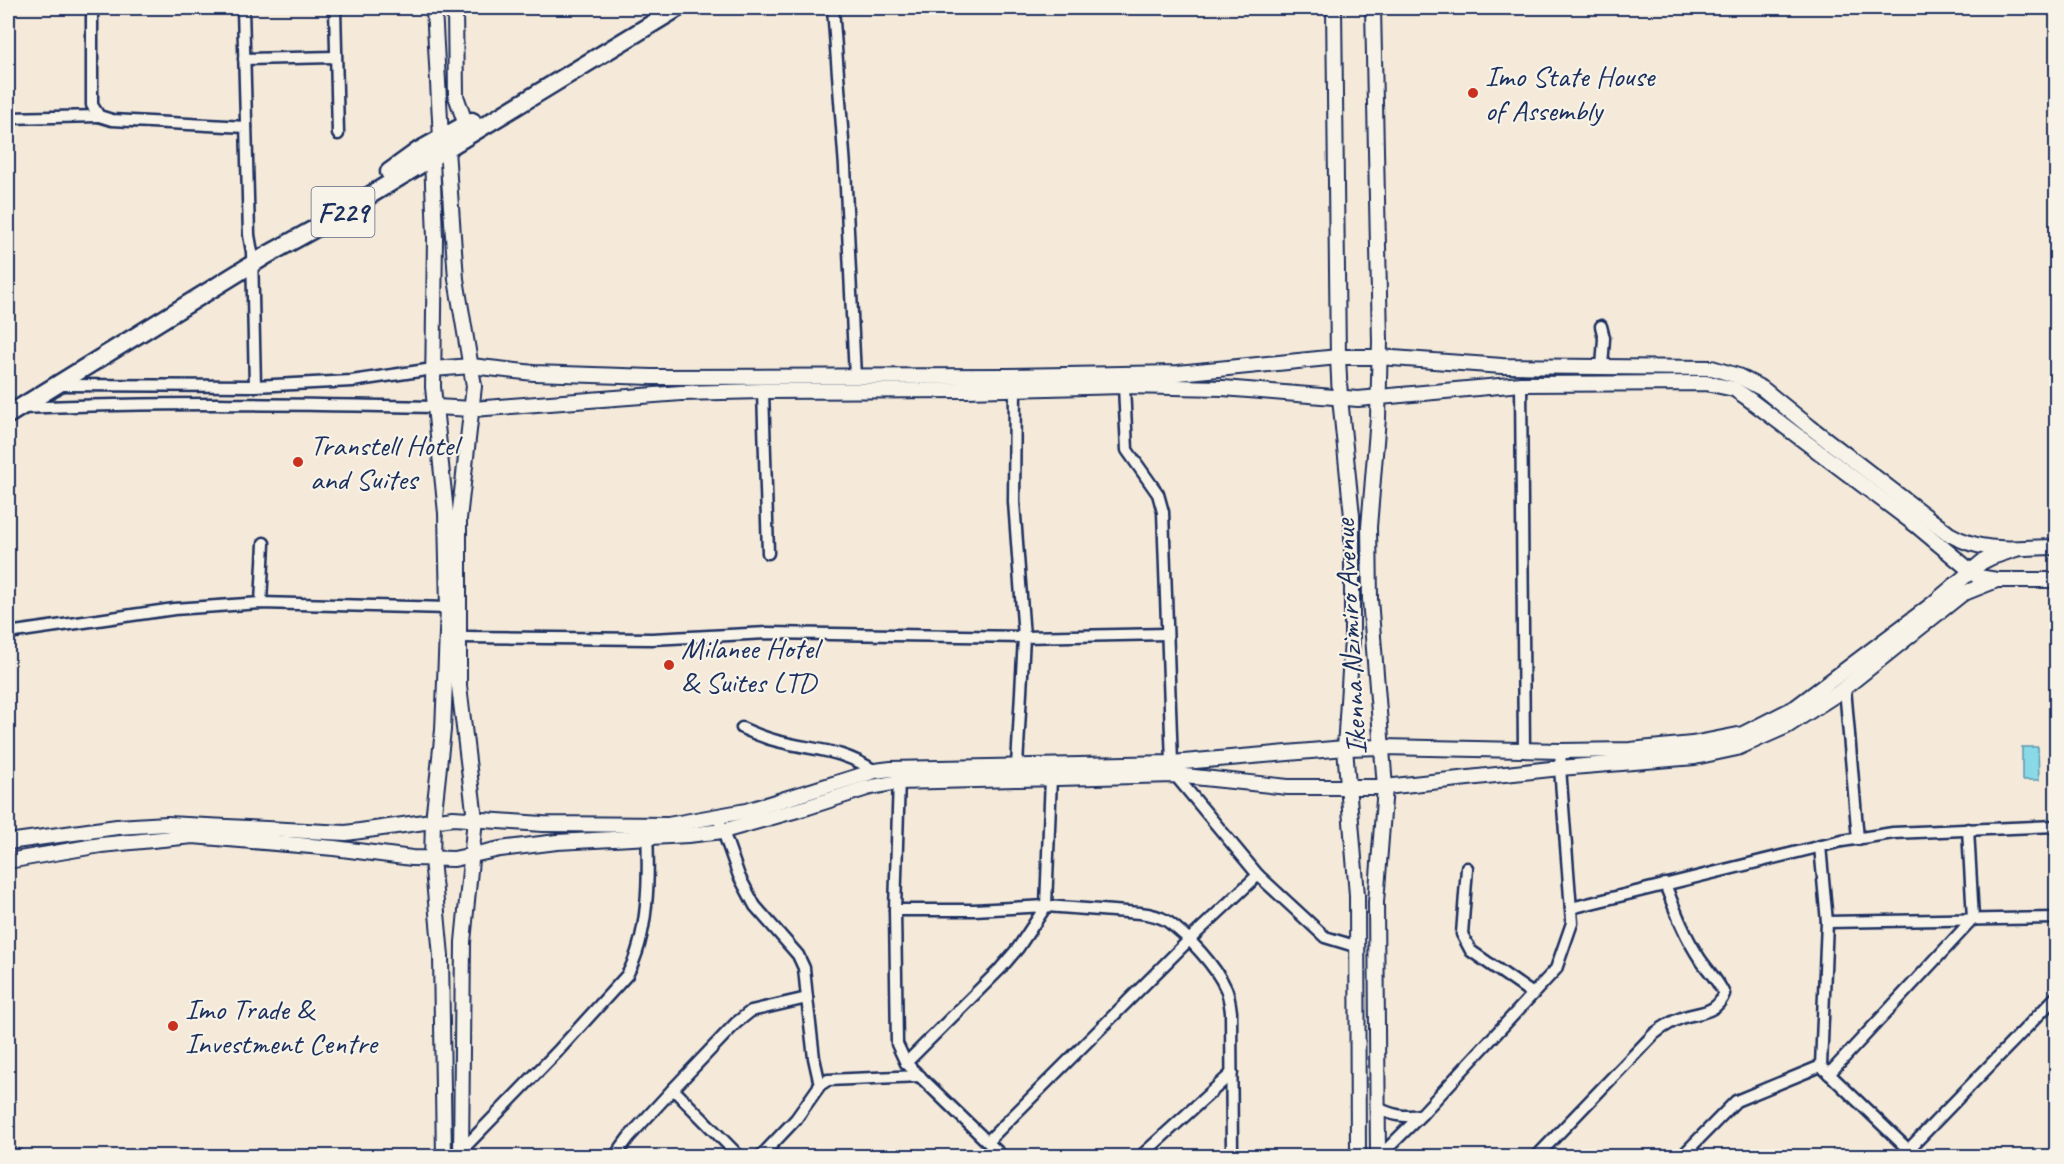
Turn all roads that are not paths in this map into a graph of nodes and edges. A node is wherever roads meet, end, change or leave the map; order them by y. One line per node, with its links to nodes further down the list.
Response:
1 (92, 8): 13 (street)
2 (243, 8): 12 (street)
3 (334, 8): 11 (street)
4 (434, 8): 18 (street)
5 (455, 8): 15 (street)
6 (656, 8): 15 (main road, F229)
7 (678, 8): 18 (main road, F229)
8 (833, 8): 27 (street)
9 (1334, 8): 21 (street, Ikenna Nzimiro Avenue)
10 (1374, 8): 22 (street, Ikenna Nzimiro Avenue)
11 (335, 57): 12 (street); 17 (street)
12 (244, 59): 16 (street)
13 (99, 116): 14 (street); 16 (street)
14 (8, 118)
15 (466, 125): 18 (main road, F229)
16 (246, 127): 19 (street)
17 (338, 134)
18 (440, 148): 19 (main road, F229); 23 (street); 25 (street)
19 (252, 259): 29 (main road, F229); 31 (street); 38 (main road, F229)
20 (1601, 326): 24 (street)
21 (1338, 357): 22 (street); 27 (street); 36 (street, Ikenna Nzimiro Avenue)
22 (1379, 357): 24 (street); 35 (street, Ikenna Nzimiro Avenue)
23 (471, 366): 25 (street); 27 (street); 39 (street)
24 (1602, 368): 26 (street)
25 (433, 369): 31 (street); 37 (street)
26 (1725, 372): 30 (street); 42 (street)
27 (855, 377)
28 (1521, 384): 30 (street); 35 (street); 57 (street)
29 (55, 385): 31 (street); 38 (main road, F229)
30 (1720, 385): 44 (street)
31 (255, 386)
32 (1124, 386): 33 (street); 36 (street); 50 (street)
33 (1015, 389): 34 (street); 52 (street)
34 (763, 391): 39 (street); 43 (street)
35 (1378, 398): 36 (street); 55 (street, Ikenna Nzimiro Avenue)
36 (1340, 399): 56 (street, Ikenna Nzimiro Avenue)
37 (435, 407): 38 (street); 39 (street); 48 (street)
38 (12, 409)
39 (473, 409): 51 (street)
40 (264, 543): 47 (street)
41 (2056, 547): 42 (street)
42 (2016, 549): 44 (street)
43 (768, 553)
44 (1971, 571): 45 (street); 58 (street)
45 (1997, 580): 46 (street); 53 (street)
46 (2056, 580)
47 (261, 603): 48 (street); 49 (street)
48 (448, 608): 69 (street)
49 (8, 633)
50 (1166, 634): 52 (street); 61 (street)
51 (458, 636): 52 (street); 68 (street)
52 (1024, 637): 59 (street)
53 (1845, 688): 60 (street); 74 (street)
54 (742, 728): 62 (street)
55 (1383, 747): 56 (street); 57 (street); 66 (street, Ikenna Nzimiro Avenue)
56 (1345, 748): 61 (street); 65 (street, Ikenna Nzimiro Avenue)
57 (1524, 751): 58 (street)
58 (1561, 752): 60 (street)
59 (1017, 766): 61 (street); 63 (street)
60 (1560, 768): 66 (street); 84 (street)
61 (1173, 770): 64 (street); 65 (street); 81 (street)
62 (875, 771): 63 (street); 67 (street)
63 (899, 776): 64 (street); 73 (street); 85 (street)
64 (1051, 777): 83 (street)
65 (1347, 788): 66 (street); 90 (street, Ikenna Nzimiro Avenue)
66 (1385, 788): 100 (street, Ikenna Nzimiro Avenue)
67 (718, 818): 72 (street); 73 (street)
68 (475, 819): 69 (street); 72 (street); 77 (street)
69 (434, 821): 75 (street); 78 (street)
70 (2056, 826): 71 (street)
71 (1968, 829): 74 (street); 87 (street)
72 (647, 831): 73 (street); 77 (street); 104 (street)
73 (723, 831): 93 (street)
74 (1858, 839): 76 (street)
75 (8, 842)
76 (1820, 846): 82 (street); 88 (street)
77 (471, 855): 78 (street); 104 (street)
78 (432, 859): 79 (street); 107 (street)
79 (8, 861)
80 (1467, 868): 91 (street)
81 (1258, 875): 89 (street); 90 (street)
82 (1665, 884): 84 (street); 116 (street)
83 (1046, 906): 85 (street); 89 (street); 94 (street)
84 (1571, 908): 91 (street)
85 (895, 910): 94 (street)
86 (2056, 918): 87 (street)
87 (1973, 919): 88 (street); 95 (street)
88 (1827, 922): 95 (street)
89 (1188, 940): 96 (street); 102 (street)
90 (1358, 947): 114 (street, Ikenna Nzimiro Avenue)
91 (1533, 994): 101 (street)
92 (2056, 997): 103 (street)
93 (807, 998): 98 (street); 99 (street)
94 (906, 1063): 97 (street)
95 (1825, 1070): 103 (street); 117 (street)
96 (1232, 1073): 112 (street); 113 (street)
97 (920, 1076): 98 (street); 102 (street)
98 (820, 1085): 110 (street)
99 (673, 1089): 108 (street); 109 (street)
100 (1376, 1107): 101 (street); 115 (street, Ikenna Nzimiro Avenue)
101 (1421, 1115): 115 (street)
102 (988, 1141): 111 (street)
103 (1911, 1153)
104 (461, 1154)
105 (8, 1155): 106 (street)
106 (18, 1156)
107 (444, 1156)
108 (615, 1156)
109 (739, 1156)
110 (761, 1156)
111 (1002, 1156)
112 (1141, 1156)
113 (1232, 1156)
114 (1358, 1156)
115 (1379, 1156)
116 (1537, 1156)
117 (1682, 1156)

